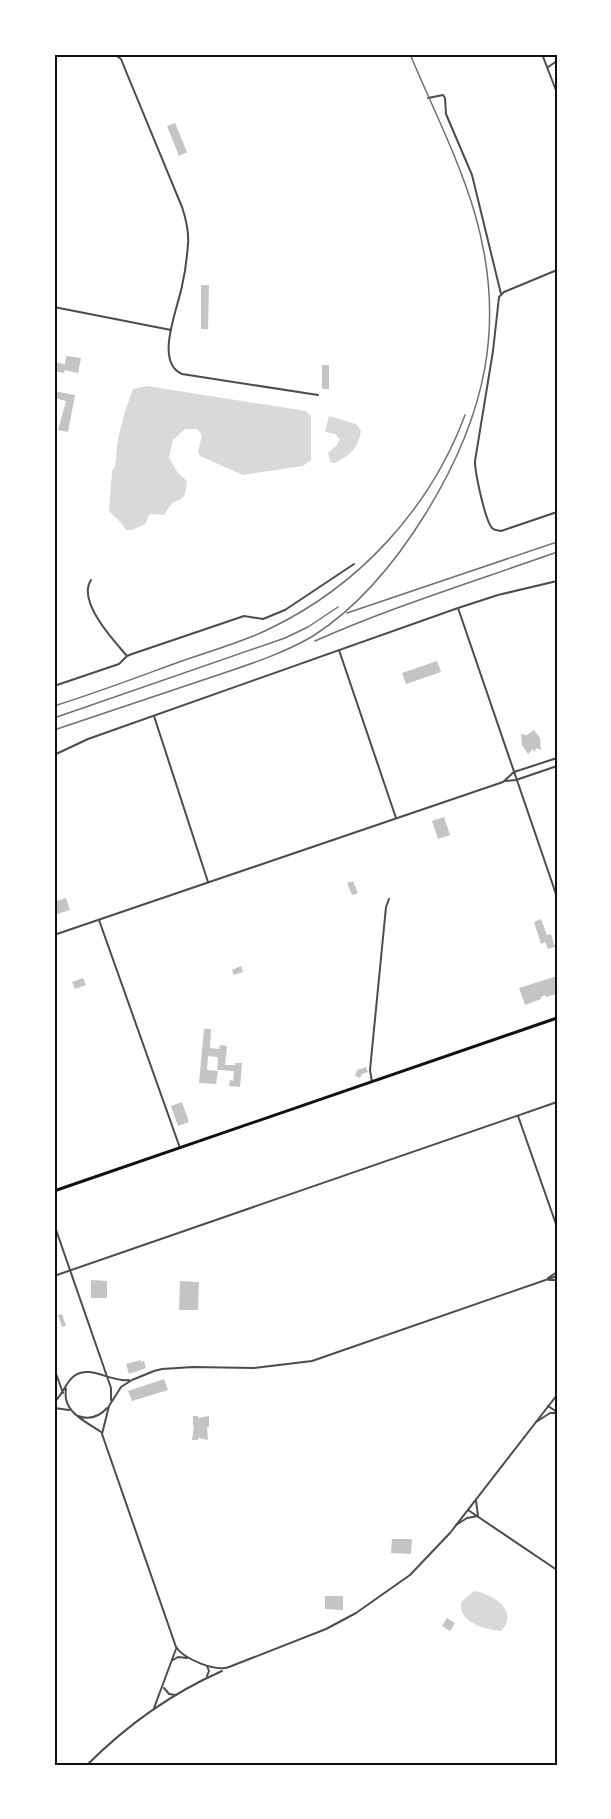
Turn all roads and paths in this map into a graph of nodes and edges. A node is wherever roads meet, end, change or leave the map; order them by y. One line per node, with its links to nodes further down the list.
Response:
1 (114, 54): 10 (street)
2 (542, 54): 4 (street)
3 (557, 61): 4 (street)
4 (548, 67): 5 (street)
5 (557, 93)
6 (428, 98): 8 (street)
7 (557, 270): 8 (street)
8 (501, 294): 12 (street)
9 (54, 308): 10 (street)
10 (171, 330): 11 (street)
11 (318, 395)
12 (557, 512)
13 (354, 564): 18 (street)
14 (91, 580): 18 (street)
15 (557, 581): 16 (street)
16 (458, 608): 17 (street); 24 (street)
17 (339, 650): 20 (street); 27 (street)
18 (127, 656): 19 (street)
19 (54, 686)
20 (153, 716): 21 (street); 28 (street)
21 (54, 755)
22 (557, 758): 24 (street)
23 (557, 766): 25 (street)
24 (514, 772): 25 (street); 26 (street)
25 (516, 780): 26 (street); 29 (street)
26 (503, 782): 27 (street)
27 (396, 818): 28 (street)
28 (208, 882): 31 (street)
29 (557, 897)
30 (389, 899): 34 (street)
31 (99, 920): 32 (street); 37 (street)
32 (54, 935)
33 (557, 1018): 34 (main road)
34 (372, 1082): 37 (main road)
35 (557, 1102): 36 (street)
36 (518, 1116): 40 (street); 41 (street)
37 (180, 1148): 38 (main road)
38 (55, 1190)
39 (54, 1224): 41 (street)
40 (557, 1227)
41 (70, 1271): 42 (street); 46 (street)
42 (54, 1276)
43 (557, 1276): 47 (street)
44 (54, 1368): 50 (street)
45 (98, 1374): 46 (street); 48 (street); 49 (street)
46 (107, 1377): 47 (street); 49 (street)
47 (132, 1380): 55 (street)
48 (68, 1383): 50 (street); 52 (street)
49 (109, 1384): 55 (street)
50 (63, 1392): 52 (street); 53 (street)
51 (557, 1395): 56 (street)
52 (66, 1401): 58 (street)
53 (54, 1402)
54 (557, 1403): 59 (street)
55 (110, 1404): 60 (street); 62 (street)
56 (548, 1406): 59 (street); 61 (street)
57 (54, 1408): 58 (street)
58 (71, 1410): 60 (street)
59 (557, 1412): 61 (street)
60 (75, 1414): 62 (street)
61 (536, 1422): 63 (street)
62 (102, 1434): 68 (street)
63 (476, 1500): 64 (street); 65 (street)
64 (468, 1510): 65 (street); 66 (street)
65 (478, 1516): 66 (street); 67 (street)
66 (456, 1526): 72 (street)
67 (557, 1570)
68 (176, 1647): 69 (street); 70 (street)
69 (194, 1660): 70 (street); 71 (street)
70 (172, 1663): 73 (street)
71 (204, 1664): 72 (street); 74 (street)
72 (229, 1667): 74 (street)
73 (166, 1679): 75 (street); 76 (street)
74 (200, 1681): 75 (street)
75 (179, 1694): 76 (street)
76 (150, 1712): 77 (street)
77 (87, 1765)

